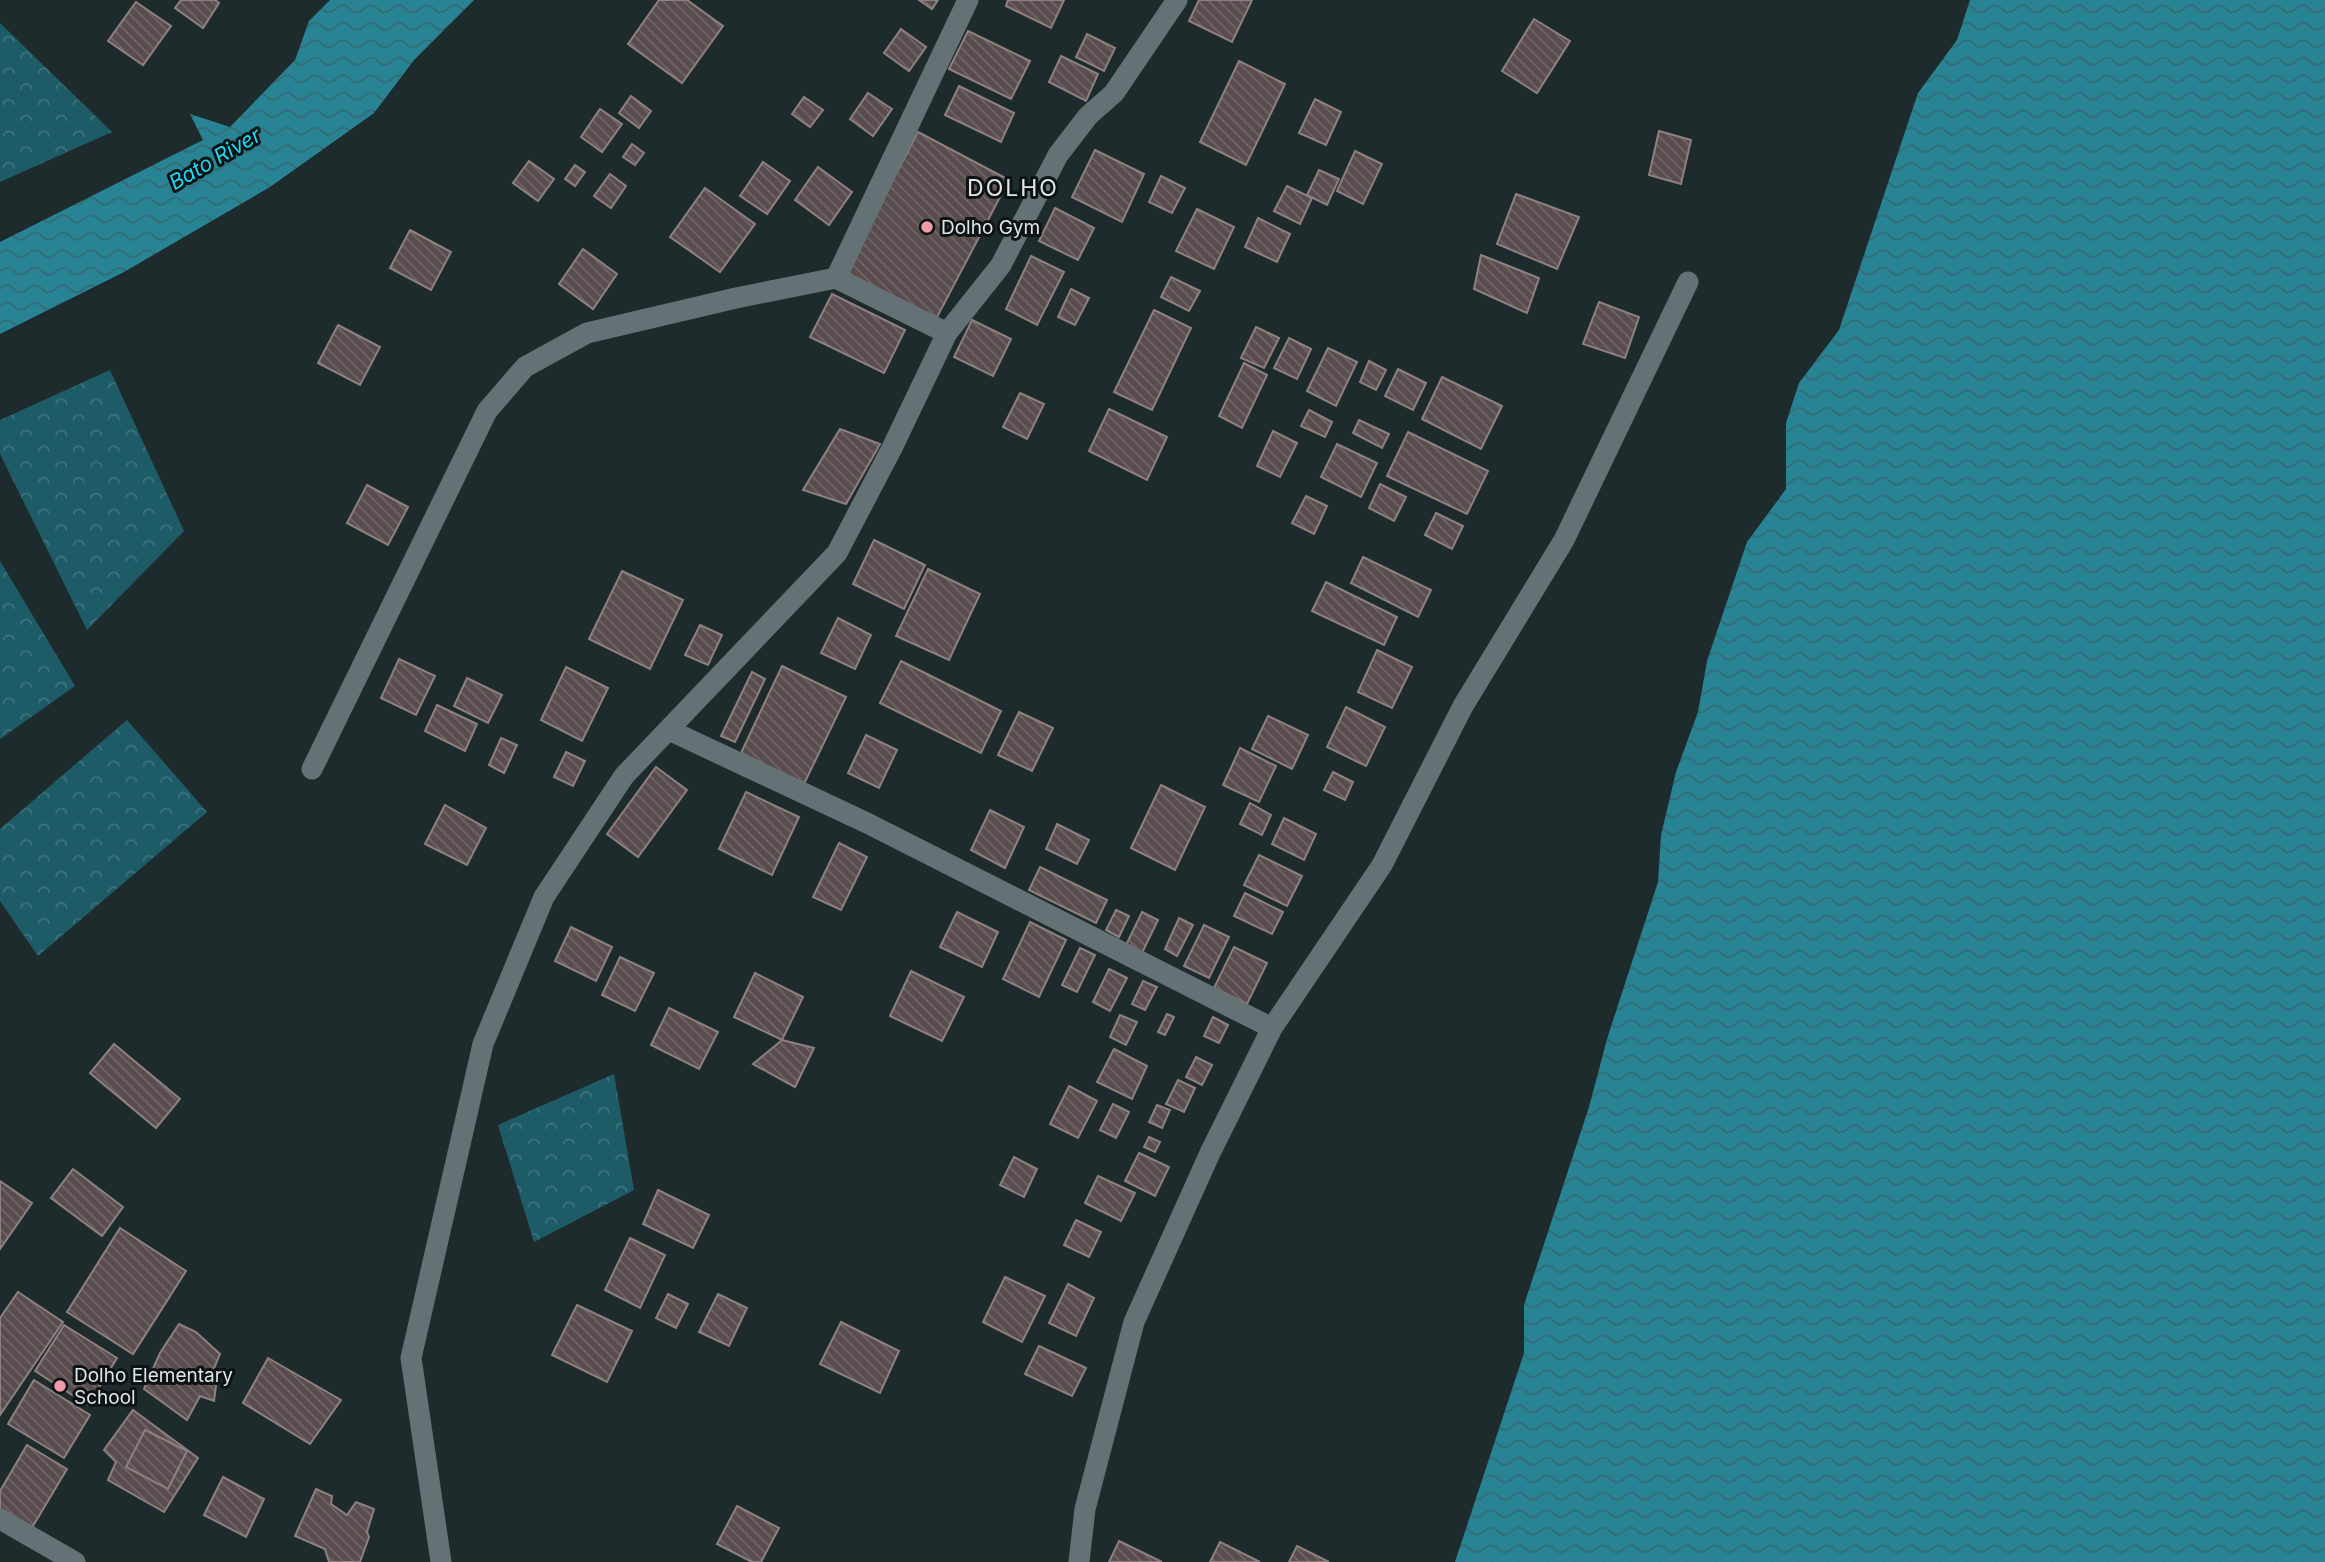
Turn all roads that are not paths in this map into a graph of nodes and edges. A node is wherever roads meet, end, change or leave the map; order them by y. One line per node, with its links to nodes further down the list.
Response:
1 (968, 0): 3 (street)
2 (1177, 0): 5 (street)
3 (836, 278): 5 (street); 7 (street)
4 (1688, 282): 8 (street)
5 (947, 333): 6 (street)
6 (669, 730): 8 (street); 11 (street)
7 (312, 769)
8 (1272, 1028): 12 (street)
9 (0, 1519): 10 (street)
10 (75, 1562)
11 (441, 1562)
12 (1079, 1562)

